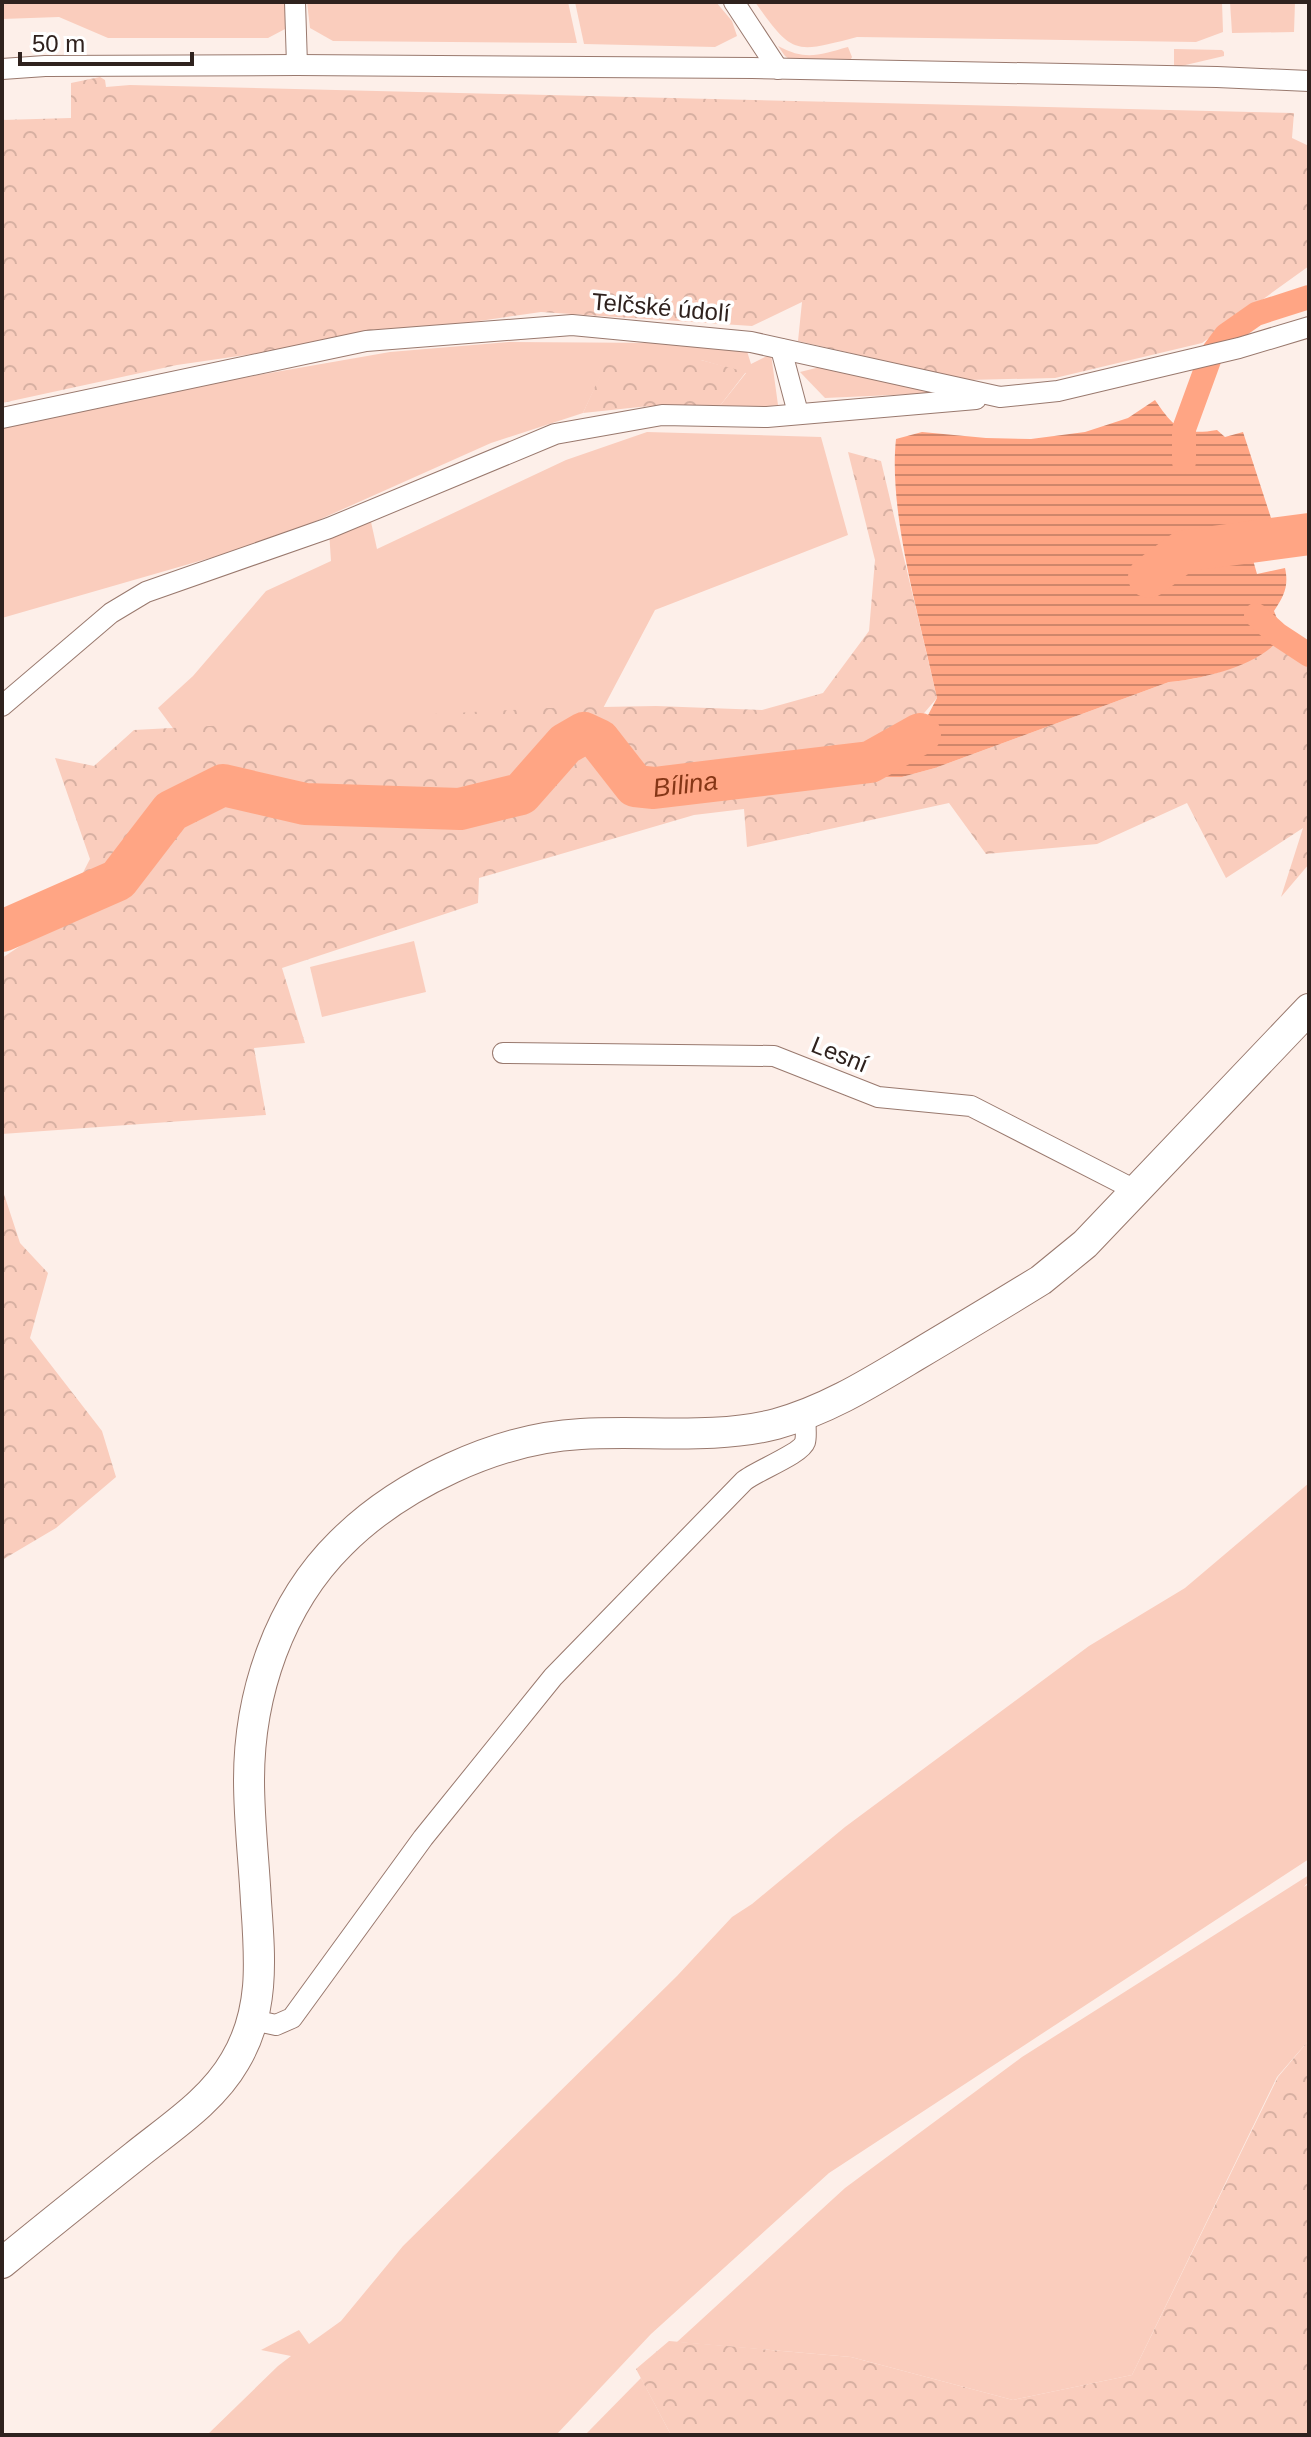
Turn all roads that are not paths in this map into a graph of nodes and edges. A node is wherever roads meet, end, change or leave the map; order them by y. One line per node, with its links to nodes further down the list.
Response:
1 (295, 2): 3 (street)
2 (734, 2): 5 (street)
3 (297, 65): 4 (street); 5 (street)
4 (2, 69)
5 (778, 69): 6 (street)
6 (1309, 81)
7 (1309, 327): 9 (street, Telčské údolí)
8 (781, 349): 9 (street, Telčské údolí); 10 (street); 11 (street, Telčské údolí)
9 (1000, 397): 10 (street)
10 (798, 413): 12 (street)
11 (2, 418)
12 (2, 706)
13 (1309, 1009): 15 (street)
14 (503, 1053): 15 (street, Lesní)
15 (1137, 1191): 16 (street)
16 (805, 1415): 17 (street); 17 (street)
17 (253, 2020): 18 (street)
18 (2, 2263)

